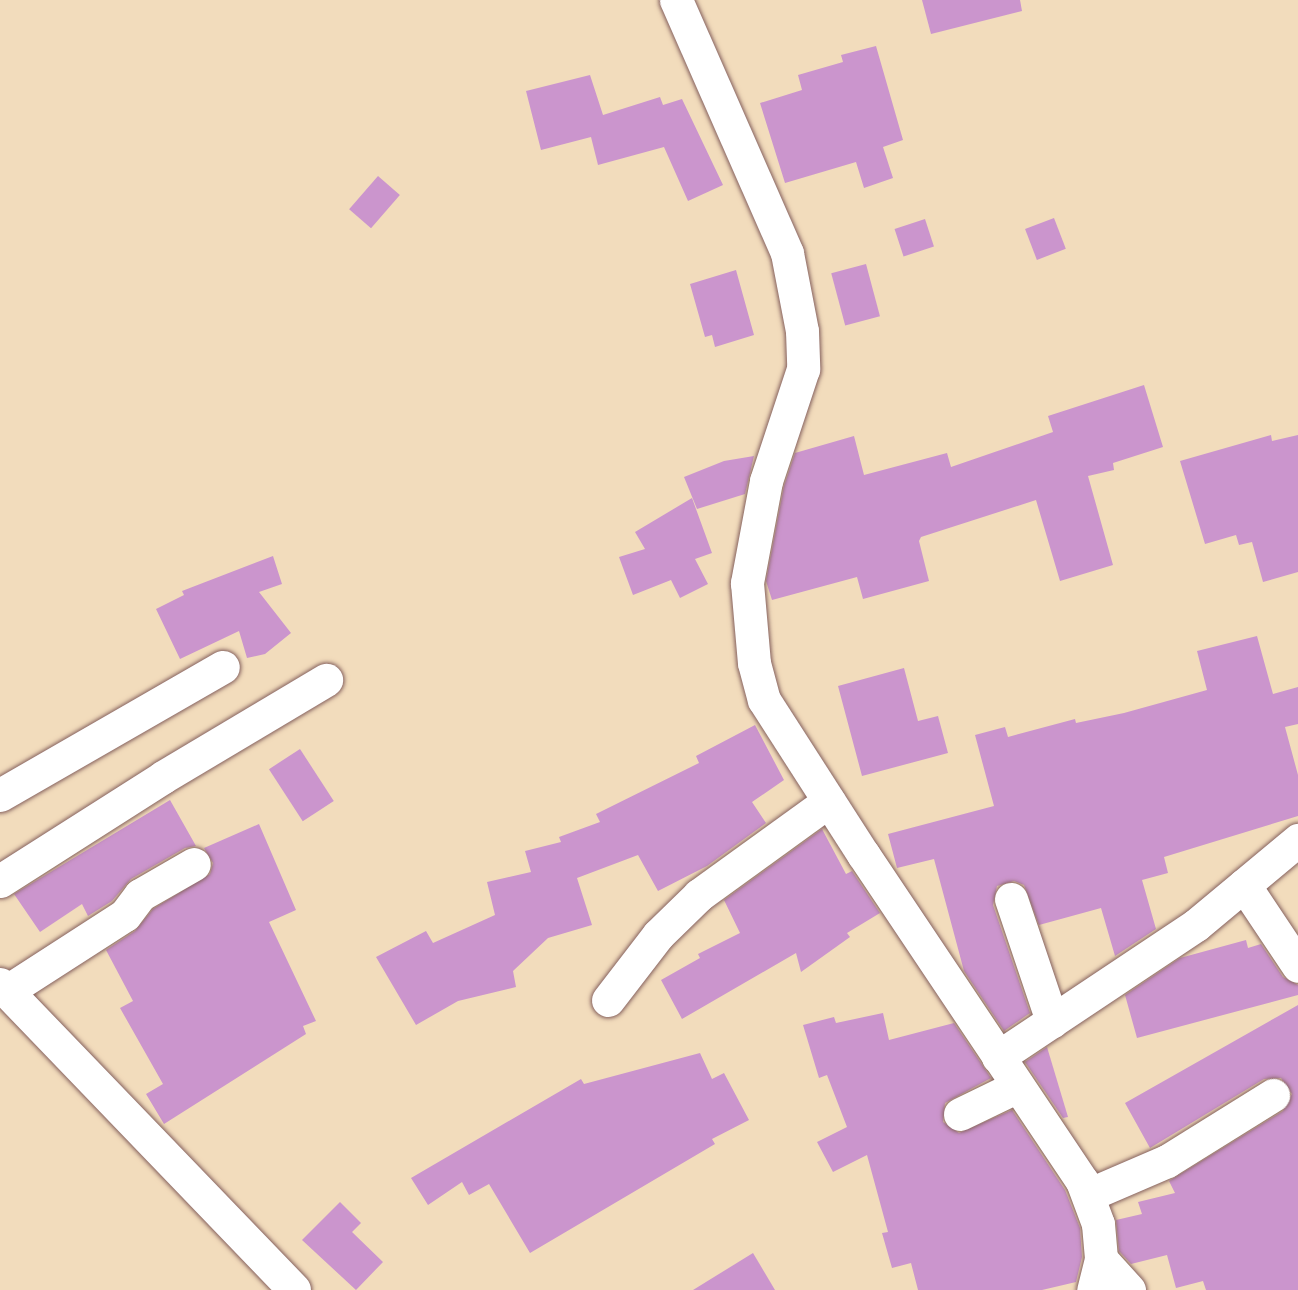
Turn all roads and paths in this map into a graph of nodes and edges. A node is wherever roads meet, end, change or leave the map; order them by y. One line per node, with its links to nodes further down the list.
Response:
1 (676, 0): 5 (street)
2 (223, 667): 4 (street)
3 (326, 680): 8 (street)
4 (0, 795)
5 (829, 801): 13 (street); 15 (street)
6 (1298, 840): 9 (street)
7 (194, 864): 12 (street)
8 (0, 881)
9 (1244, 885): 11 (street); 14 (street)
10 (1011, 899): 14 (street)
11 (1298, 966)
12 (4, 988): 21 (street)
13 (608, 1000)
14 (1052, 1021): 15 (street)
15 (998, 1057): 16 (street)
16 (1018, 1086): 18 (street); 19 (street)
17 (1273, 1095): 19 (street)
18 (960, 1114)
19 (1088, 1195): 20 (street)
20 (1101, 1259): 22 (street); 23 (street)
21 (294, 1290)
22 (1093, 1290)
23 (1129, 1290)

